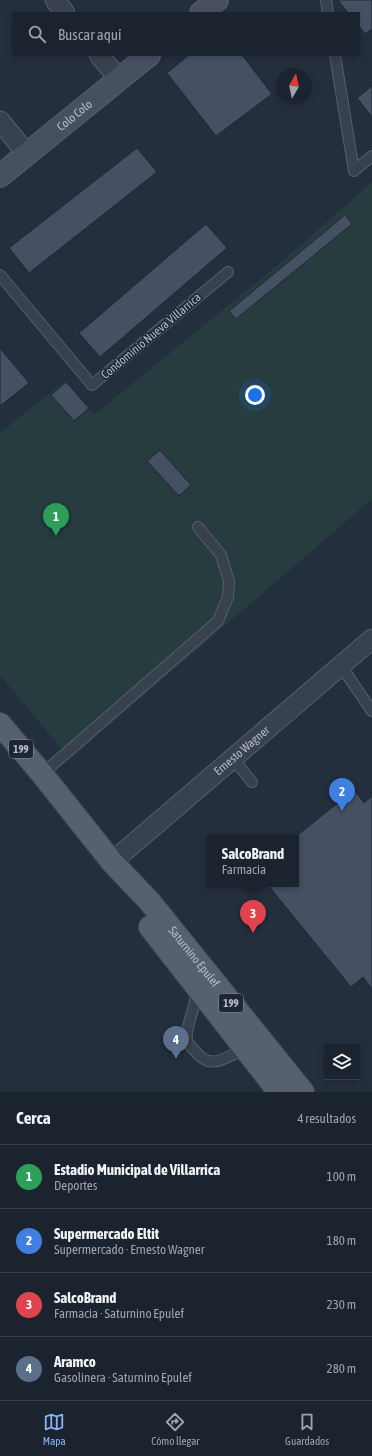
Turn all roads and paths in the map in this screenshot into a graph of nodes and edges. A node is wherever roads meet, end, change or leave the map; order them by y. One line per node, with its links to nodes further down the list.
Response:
1 (55, 0): 4 (street)
2 (217, 0): 5 (street)
3 (326, 0): 6 (lane)
4 (64, 12)
5 (202, 12)
6 (328, 12)
7 (100, 56): 10 (street)
8 (148, 56): 10 (street, Colo Colo)
9 (335, 56): 13 (lane)
10 (119, 79): 12 (street, Colo Colo)
11 (0, 121): 12 (street)
12 (27, 154): 14 (street, Colo Colo)
13 (372, 156)
14 (0, 176)
15 (228, 272): 16 (lane, Condominio Nueva Villarrica)
16 (0, 276)
17 (198, 527): 23 (lane)
18 (372, 639): 19 (street, Ernesto Wagner)
19 (341, 666): 20 (lane); 22 (street, Ernesto Wagner)
20 (372, 711)
21 (0, 724): 23 (main road, Saturnino Epulef / 199)
22 (233, 759): 24 (lane); 25 (street, Ernesto Wagner)
23 (42, 774): 25 (main road, Saturnino Epulef / 199)
24 (252, 782)
25 (112, 862): 26 (main road, Saturnino Epulef / 199); 29 (main road, Saturnino Epulef / 199)
26 (196, 986): 27 (main road, Saturnino Epulef / 199); 27 (lane)
27 (248, 1052): 28 (main road, Saturnino Epulef / 199)
28 (279, 1092)
29 (303, 1092)

